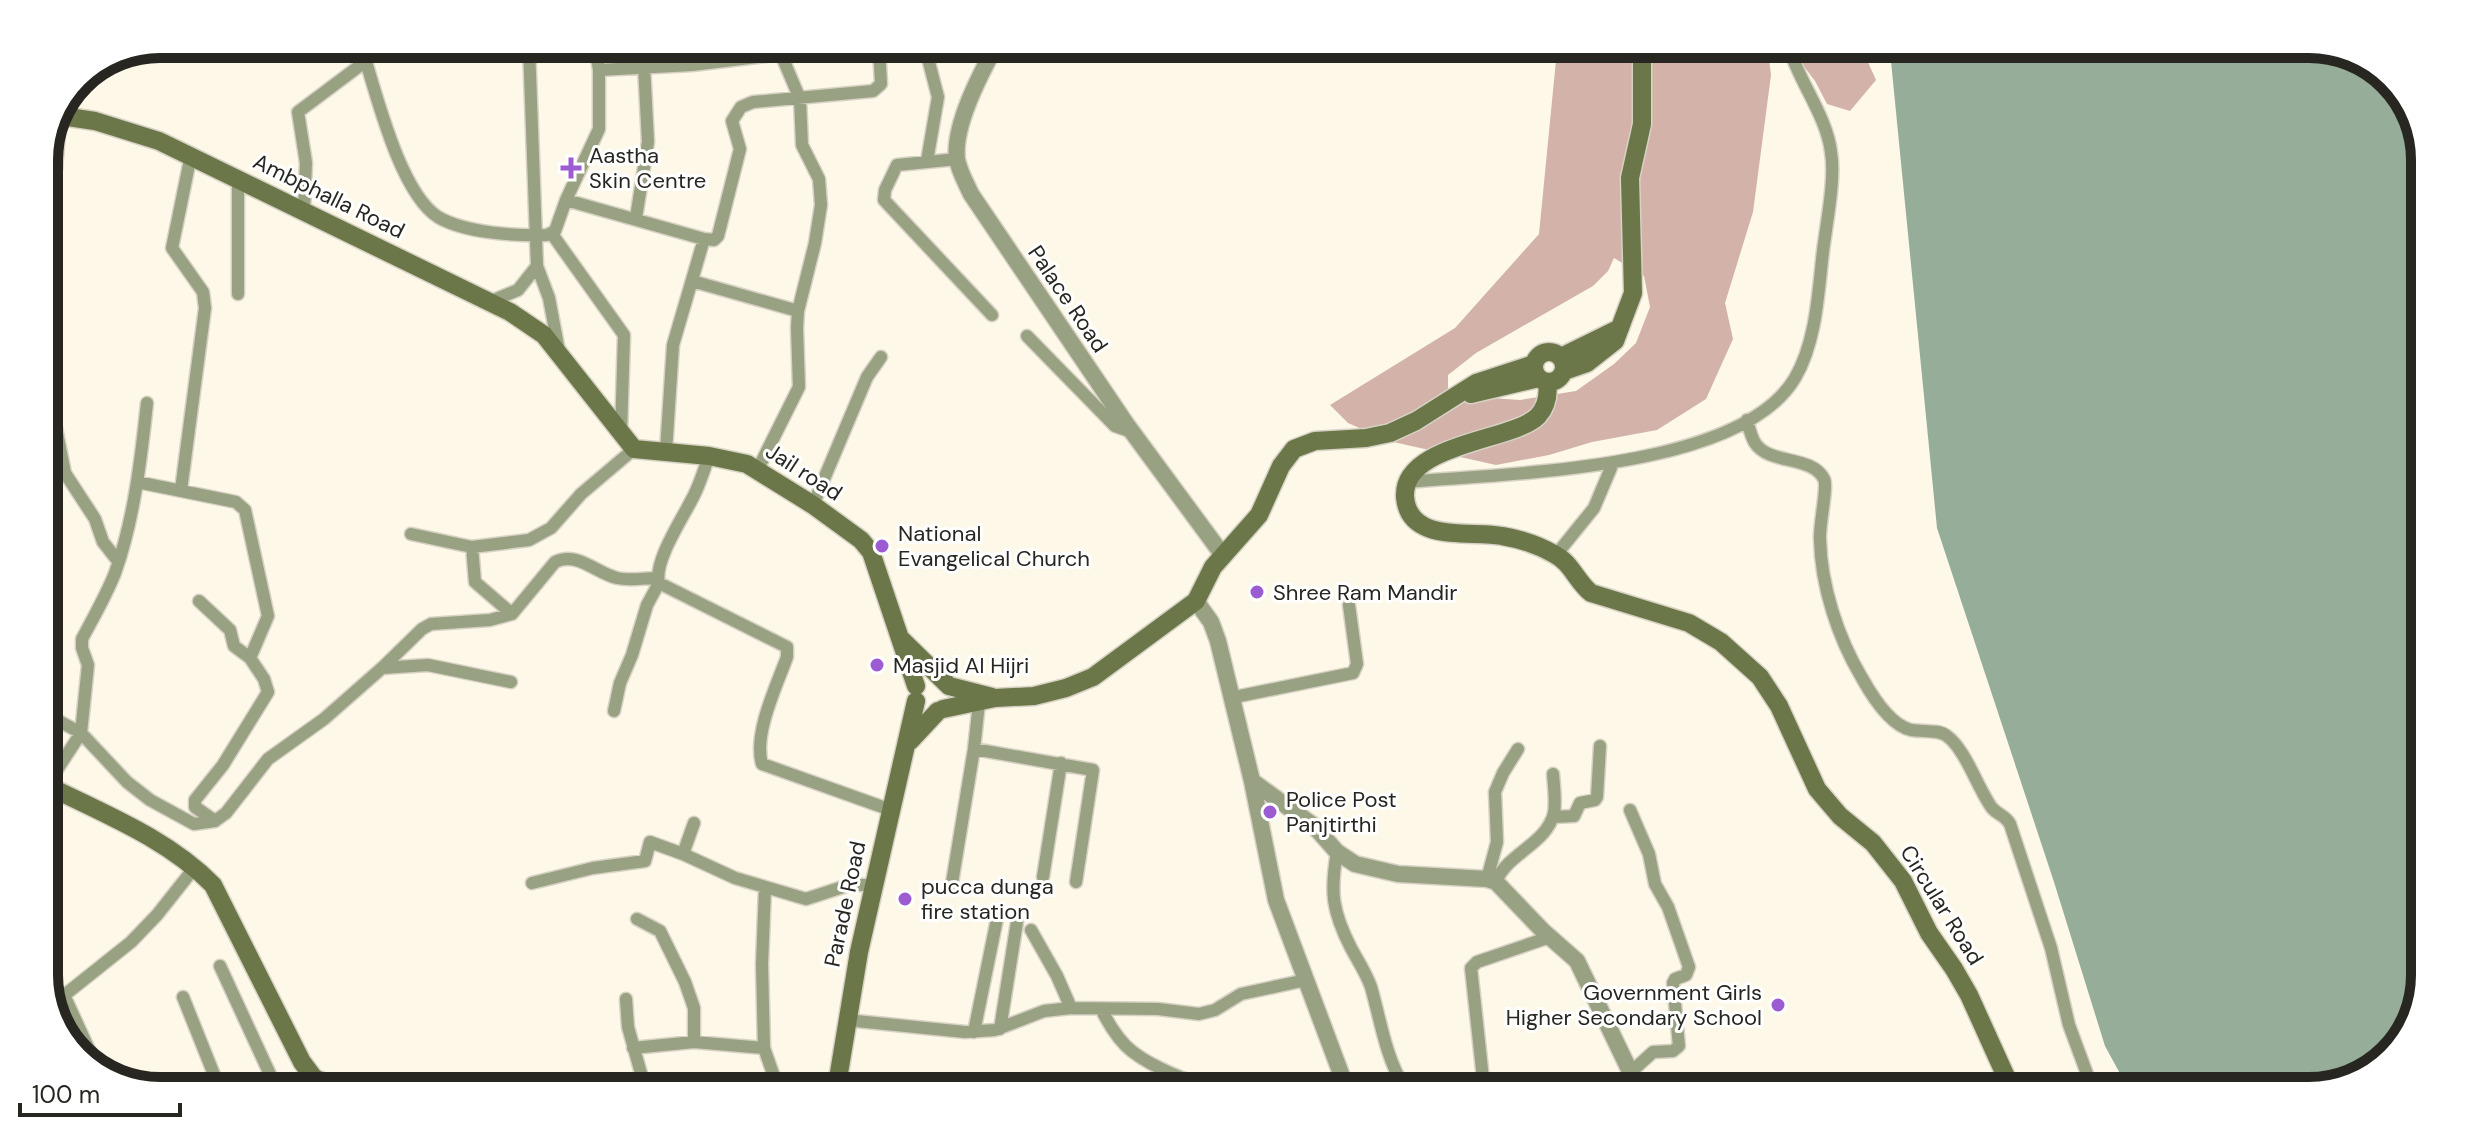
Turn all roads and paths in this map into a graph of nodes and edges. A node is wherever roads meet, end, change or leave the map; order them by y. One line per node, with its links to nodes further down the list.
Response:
1 (365, 58): 13 (street)
2 (529, 58): 27 (street)
3 (597, 58): 16 (street)
4 (644, 58): 15 (street)
5 (691, 58): 14 (street)
6 (733, 58): 14 (street)
7 (783, 58): 17 (street)
8 (880, 58): 17 (street)
9 (928, 58): 21 (street)
10 (989, 58): 20 (street)
11 (1642, 58): 38 (main road)
12 (1792, 58): 41 (street)
13 (366, 61): 24 (street); 27 (street)
14 (692, 65): 15 (street)
15 (644, 68): 16 (street); 25 (street)
16 (599, 70): 23 (street)
17 (800, 99): 28 (street); 33 (street)
18 (68, 118): 19 (main road, Ambphalla Road)
19 (191, 155): 22 (main road, Ambphalla Road); 52 (street)
20 (957, 159): 21 (street); 42 (street, Palace Road)
21 (927, 161): 34 (street)
22 (238, 178): 24 (main road, Ambphalla Road); 31 (street)
23 (566, 200): 25 (street); 26 (street)
24 (304, 210): 32 (main road, Ambphalla Road)
25 (636, 218): 28 (street)
26 (552, 234): 27 (street); 43 (street)
27 (535, 235): 29 (street)
28 (704, 239): 30 (street)
29 (537, 266): 32 (street); 36 (street)
30 (692, 281): 33 (street); 46 (street)
31 (238, 294)
32 (489, 302): 36 (main road, Ambphalla Road)
33 (798, 311): 49 (street)
34 (992, 315)
35 (1027, 336): 42 (street)
36 (560, 353): 43 (main road)
37 (881, 357): 53 (street)
38 (1563, 364): 39 (main road); 39 (main road)
39 (1540, 375): 51 (main road); 56 (main road)
40 (147, 403): 50 (street)
41 (1747, 420): 48 (street); 133 (street)
42 (1132, 432): 56 (street, Palace Road)
43 (621, 433): 45 (main road)
44 (58, 435): 58 (street)
45 (634, 449): 46 (main road, Jail road); 55 (street)
46 (666, 451): 47 (main road, Jail road)
47 (709, 456): 49 (main road, Jail road); 59 (street)
48 (1613, 463): 51 (street); 57 (street)
49 (758, 469): 53 (main road, Jail road)
50 (137, 482): 52 (street); 58 (street)
51 (1407, 482): 57 (main road, Circular Road)
52 (181, 490): 65 (street)
53 (813, 505): 64 (main road, Jail road)
54 (411, 534): 55 (street)
55 (472, 547): 63 (street)
56 (1222, 554): 61 (main road)
57 (1556, 555): 132 (main road, Circular Road)
58 (118, 561): 75 (street)
59 (658, 581): 63 (street); 73 (street); 85 (street)
60 (199, 601): 65 (street)
61 (1196, 601): 70 (street); 71 (main road)
62 (1349, 605): 70 (street)
63 (512, 614): 66 (street)
64 (900, 638): 67 (main road); 69 (main road, Jail road)
65 (250, 658): 88 (street)
66 (382, 668): 68 (street); 88 (street)
67 (944, 681): 69 (main road); 71 (main road); 72 (main road)
68 (511, 682)
69 (916, 694): 72 (main road); 76 (main road, Parade Road)
70 (1230, 698): 83 (street)
71 (987, 700): 72 (main road); 78 (street)
72 (940, 710): 76 (main road)
73 (614, 711)
74 (58, 721): 75 (street)
75 (81, 733): 81 (street); 88 (street)
76 (908, 743): 85 (main road, Parade Road)
77 (1600, 746): 87 (street)
78 (974, 749): 80 (street); 97 (street)
79 (1518, 749): 94 (street)
80 (1061, 763): 93 (street); 95 (street)
81 (58, 767)
82 (1553, 774): 87 (street)
83 (1252, 781): 90 (street); 106 (street)
84 (58, 790): 92 (main road)
85 (891, 810): 98 (main road, Parade Road)
86 (1630, 810): 131 (street)
87 (1553, 817): 94 (street)
88 (215, 821)
89 (694, 823): 91 (street)
90 (1337, 852): 94 (street); 128 (street)
91 (683, 854): 96 (street); 99 (street)
92 (195, 867): 107 (street); 122 (main road)
93 (1043, 877)
94 (1492, 881): 104 (street)
95 (1076, 882)
96 (532, 883)
97 (952, 883)
98 (874, 885): 99 (street); 113 (main road, Parade Road)
99 (765, 888): 119 (street)
100 (998, 914): 115 (street)
101 (637, 919): 116 (street)
102 (1017, 922): 114 (street)
103 (1031, 930): 111 (street)
104 (1550, 937): 129 (street); 130 (street)
105 (220, 966): 121 (street)
106 (1306, 980): 112 (street); 127 (street)
107 (64, 995): 109 (street); 117 (street)
108 (183, 997): 120 (street)
109 (61, 998)
110 (626, 999): 118 (street)
111 (1071, 1008): 112 (street); 114 (street)
112 (1101, 1009): 126 (street)
113 (846, 1020): 115 (street); 125 (main road, Parade Road)
114 (1000, 1029): 115 (street)
115 (974, 1032)
116 (694, 1042): 118 (street); 119 (street)
117 (88, 1047)
118 (633, 1048): 123 (street)
119 (764, 1048): 124 (street)
120 (215, 1077)
121 (271, 1077)
122 (311, 1077)
123 (642, 1077)
124 (774, 1077)
125 (836, 1077)
126 (1181, 1077)
127 (1342, 1077)
128 (1399, 1077)
129 (1483, 1077)
130 (1633, 1077)
131 (1636, 1077)
132 (2006, 1077)
133 (2088, 1077)

